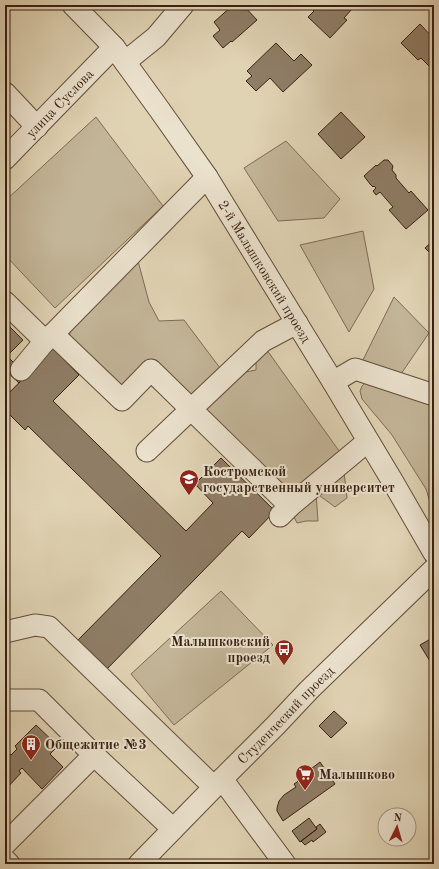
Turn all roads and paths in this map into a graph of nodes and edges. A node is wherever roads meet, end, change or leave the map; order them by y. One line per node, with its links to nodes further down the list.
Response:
1 (73, 5): 3 (street, 2-й Малышковский проезд)
2 (183, 5): 3 (street, улица Суслова)
3 (120, 54): 5 (street, улица Суслова); 7 (street, 2-й Малышковский проезд)
4 (5, 93): 5 (street)
5 (36, 127): 6 (street, улица Суслова)
6 (5, 159)
7 (207, 177): 9 (street, 2-й Малышковский проезд); 10 (street)
8 (5, 302): 10 (street)
9 (297, 323): 12 (street, 2-й Малышковский проезд); 14 (street)
10 (49, 337): 11 (street); 14 (street)
11 (21, 370)
12 (333, 382): 13 (street); 15 (street, 2-й Малышковский проезд)
13 (434, 395)
14 (191, 409): 15 (street); 16 (street)
15 (368, 441): 17 (street, 2-й Малышковский проезд)
16 (146, 451)
17 (434, 554)
18 (434, 569): 22 (street, Студенческий проезд)
19 (5, 632): 22 (street)
20 (5, 700): 21 (street)
21 (94, 755): 23 (street); 24 (street)
22 (218, 783): 23 (street, Студенческий проезд); 26 (street)
23 (173, 829): 28 (street, Студенческий проезд)
24 (5, 844)
25 (5, 860): 27 (street)
26 (282, 863)
27 (9, 864)
28 (139, 864)

